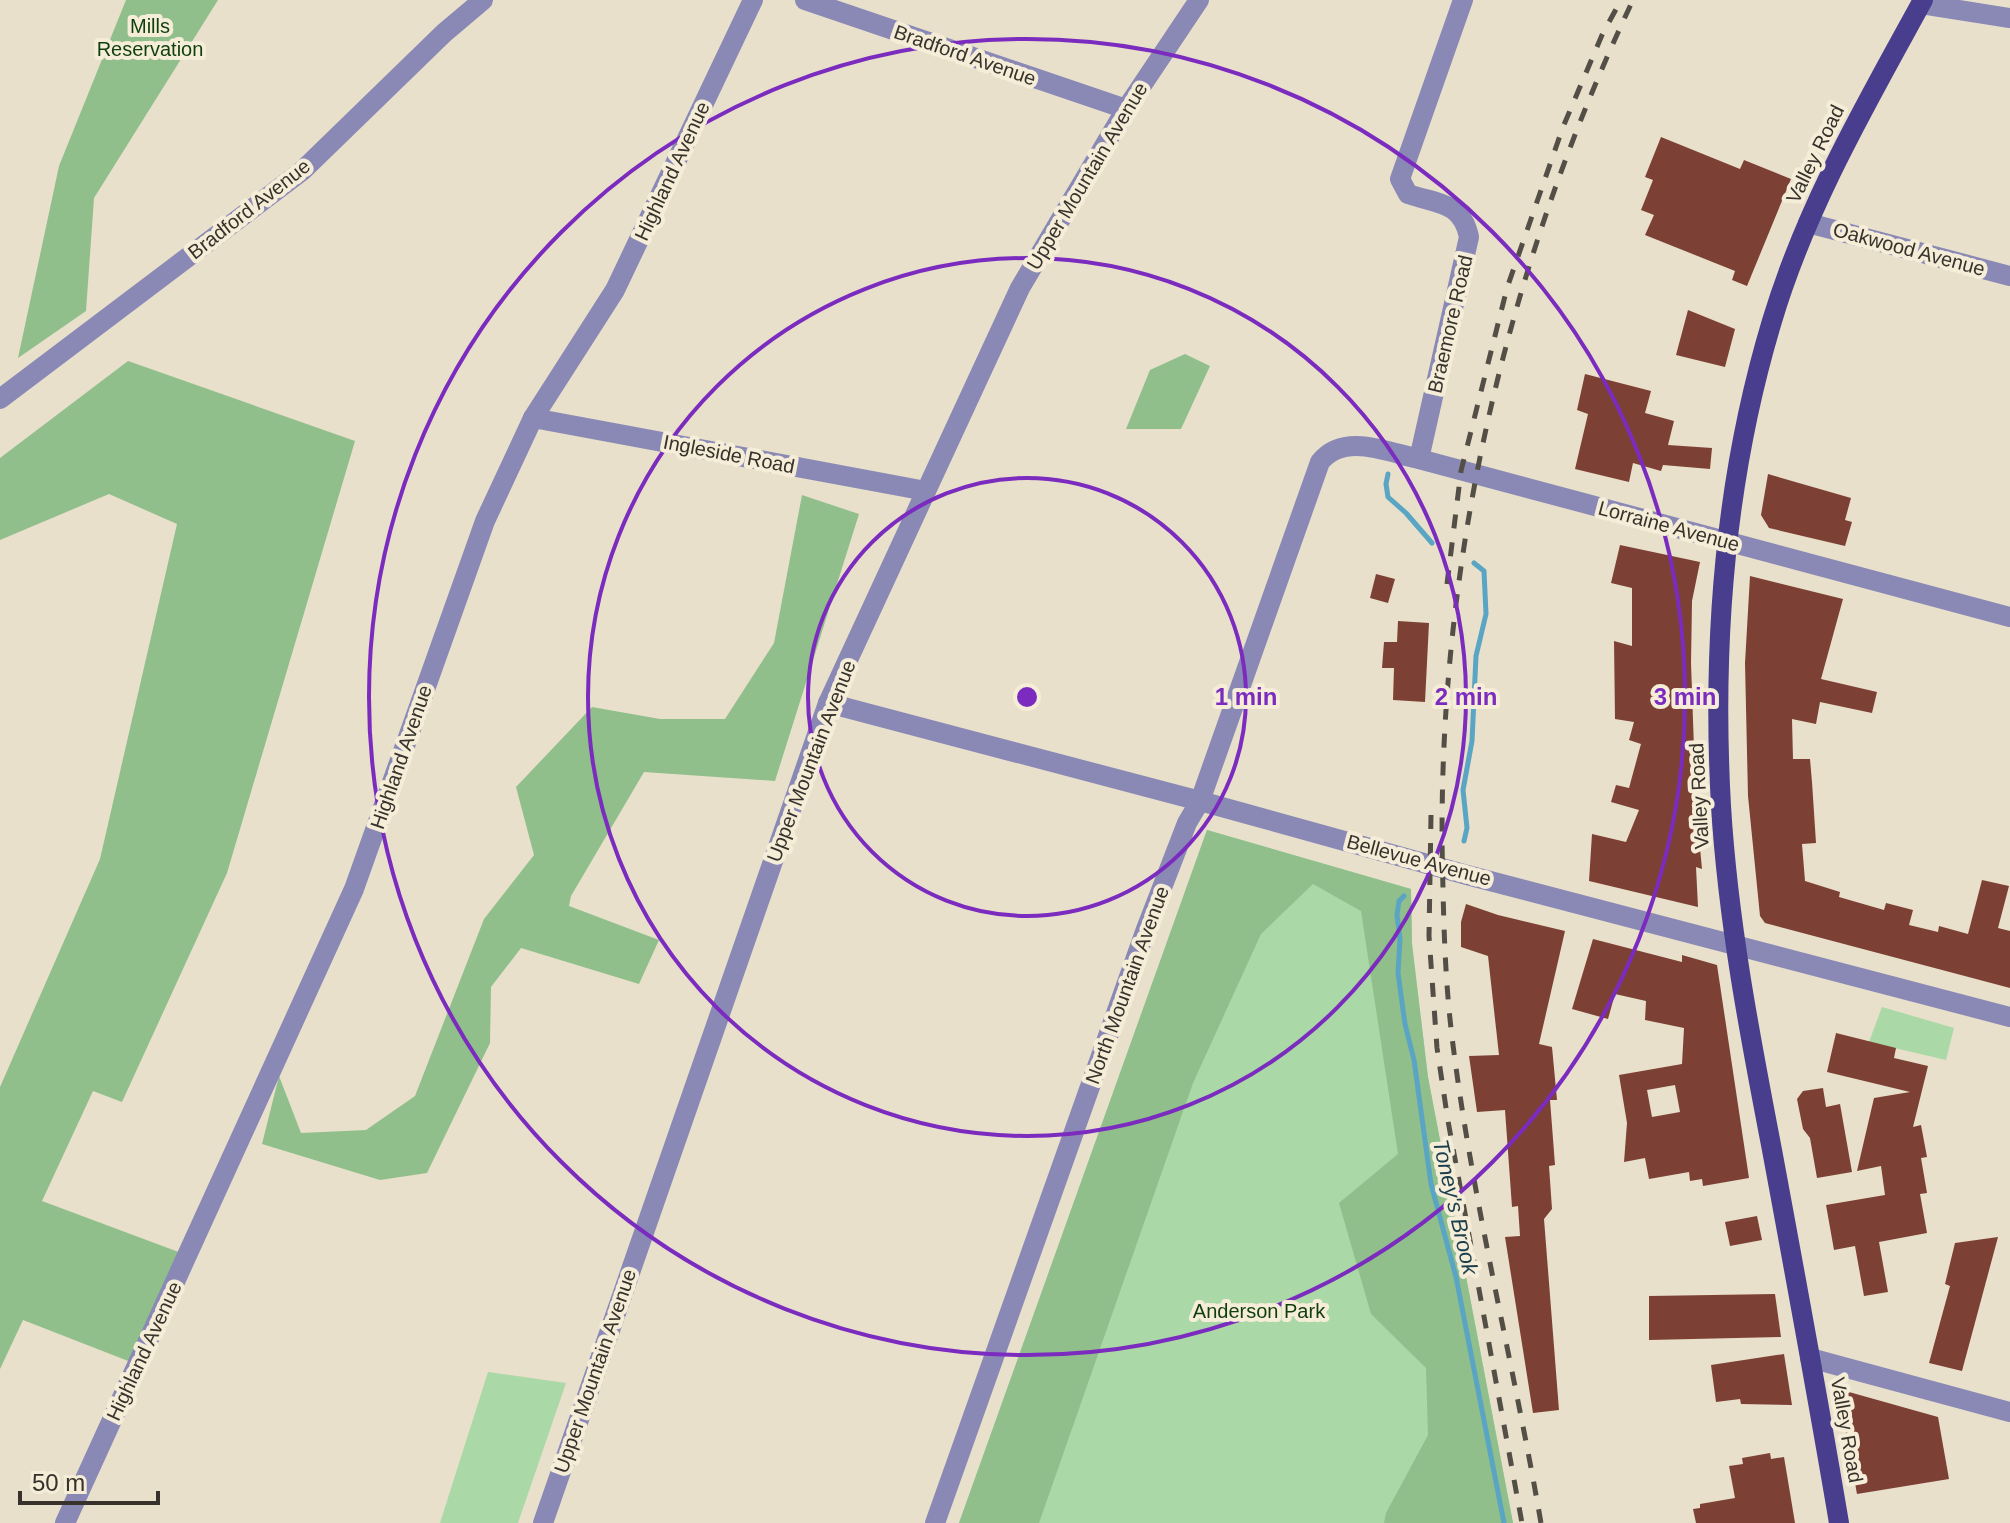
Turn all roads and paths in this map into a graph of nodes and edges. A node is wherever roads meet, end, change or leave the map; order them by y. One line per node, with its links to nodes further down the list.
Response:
1 (483, 0): 11 (street, Bradford Avenue)
2 (753, 0): 12 (street, Highland Avenue)
3 (805, 0): 8 (street, Bradford Avenue)
4 (1199, 0): 8 (street, Upper Mountain Avenue)
5 (1463, 0): 14 (street, Braemore Road)
6 (1922, 2): 7 (street); 9 (main road, Valley Road)
7 (2010, 18)
8 (1126, 109): 15 (street, Upper Mountain Avenue)
9 (1808, 223): 10 (street, Oakwood Avenue); 16 (main road, Valley Road)
10 (2010, 276)
11 (0, 399)
12 (533, 418): 15 (street, Ingleside Road); 24 (street, Highland Avenue)
13 (1328, 452): 14 (street, Lorraine Avenue); 19 (street, North Mountain Avenue)
14 (1419, 459): 16 (street, Lorraine Avenue)
15 (926, 491): 18 (street, Upper Mountain Avenue)
16 (1727, 543): 17 (street, Lorraine Avenue); 20 (main road, Valley Road)
17 (2010, 617)
18 (828, 703): 19 (street, Bellevue Avenue); 25 (street, Upper Mountain Avenue)
19 (1200, 801): 20 (street, Bellevue Avenue); 26 (street, North Mountain Avenue)
20 (1735, 943): 21 (street, Bellevue Avenue); 22 (main road, Valley Road)
21 (2010, 1017)
22 (1810, 1358): 23 (street); 27 (main road, Valley Road)
23 (2010, 1412)
24 (65, 1523)
25 (543, 1523)
26 (935, 1523)
27 (1839, 1523)

